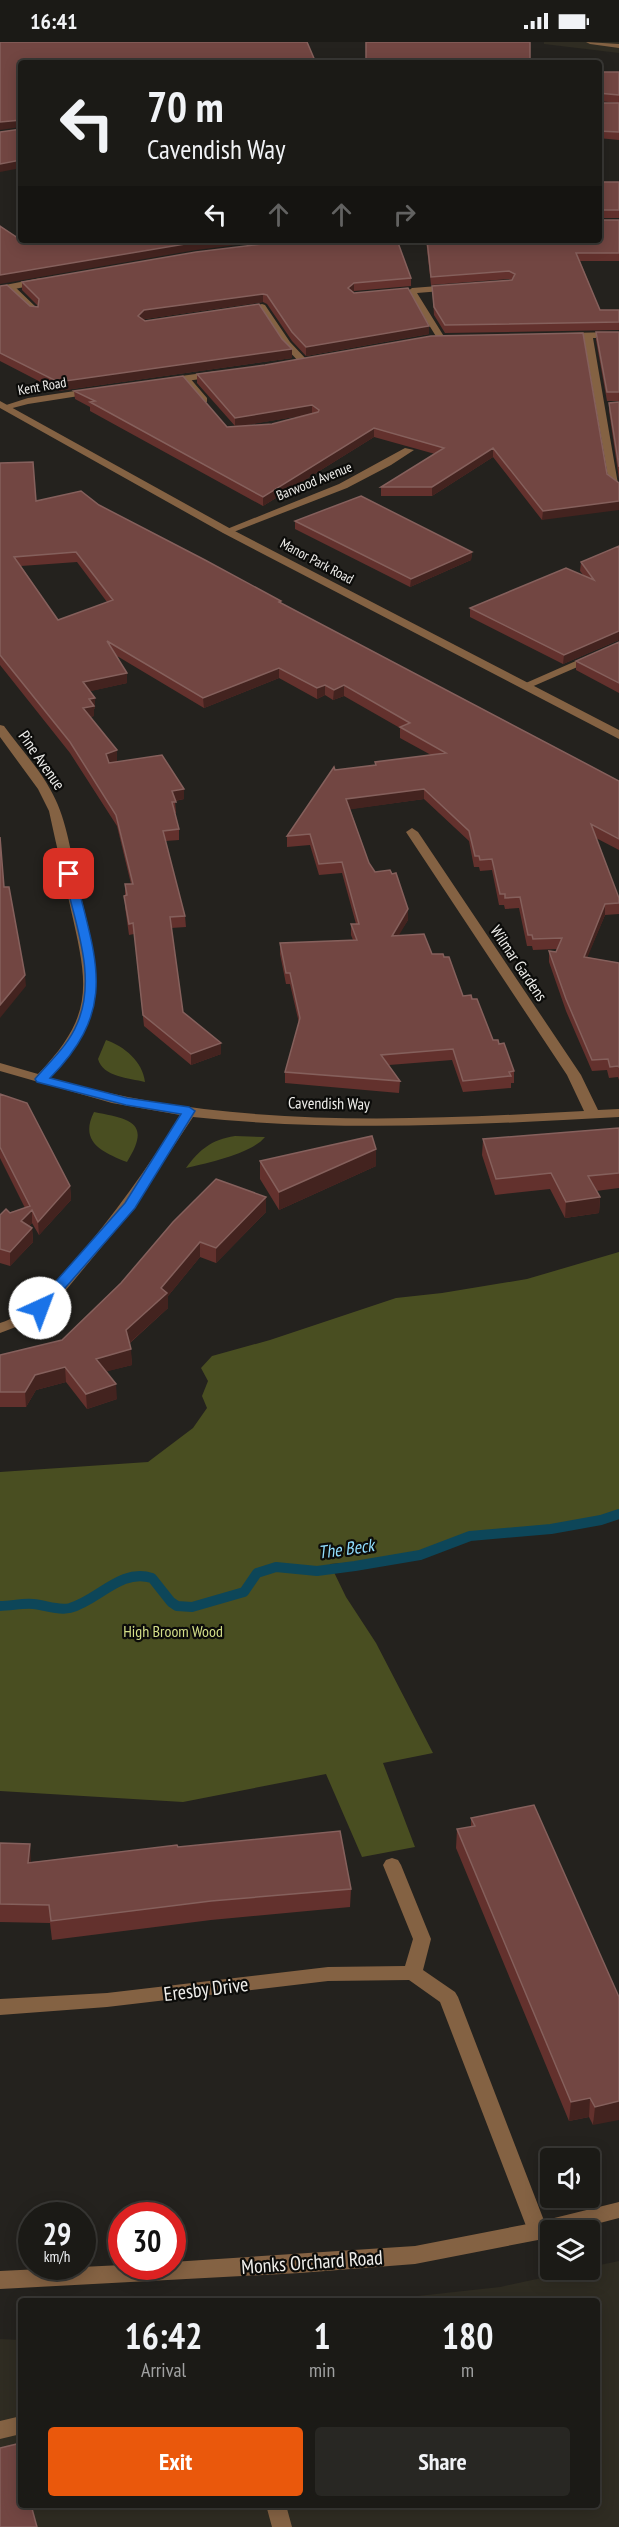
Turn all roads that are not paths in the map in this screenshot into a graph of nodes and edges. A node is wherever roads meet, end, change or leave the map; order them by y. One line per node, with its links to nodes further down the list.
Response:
1 (590, 42): 2 (lane)
2 (619, 46)
3 (50, 280): 5 (street)
4 (459, 287): 6 (lane)
5 (5, 288): 8 (lane)
6 (412, 291): 7 (lane); 14 (lane)
7 (402, 292)
8 (35, 310)
9 (238, 310): 15 (lane)
10 (619, 335): 12 (street)
11 (554, 336): 12 (street)
12 (588, 336): 23 (street)
13 (456, 337): 14 (street)
14 (436, 339)
15 (304, 362)
16 (231, 373): 17 (street)
17 (186, 379): 18 (street); 21 (lane)
18 (158, 382)
19 (104, 390): 20 (street, Kent Road)
20 (3, 405): 24 (street, Manor Park Road)
21 (214, 412)
22 (409, 450): 24 (street, Barwood Avenue)
23 (618, 487)
24 (227, 531): 26 (street, Manor Park Road)
25 (619, 645): 26 (street)
26 (525, 686): 28 (street, Manor Park Road)
27 (0, 729): 31 (street, Pine Avenue)
28 (619, 735)
29 (412, 832): 34 (street, Wilmar Gardens)
30 (0, 1067): 31 (street, Cavendish Way)
31 (41, 1079): 32 (street, Cavendish Way)
32 (189, 1111): 34 (street, Cavendish Way); 35 (street)
33 (619, 1113): 34 (street, Cavendish Way)
34 (593, 1114)
35 (0, 1328)
36 (392, 1864): 37 (street)
37 (413, 1973): 38 (street, Eresby Drive); 40 (street)
38 (0, 2007)
39 (619, 2210): 40 (street, Monks Orchard Road)
40 (538, 2231): 41 (street, Monks Orchard Road)
41 (0, 2280)
42 (18, 2426): 43 (lane)
43 (0, 2430)
44 (277, 2508): 45 (lane)
45 (282, 2527)

